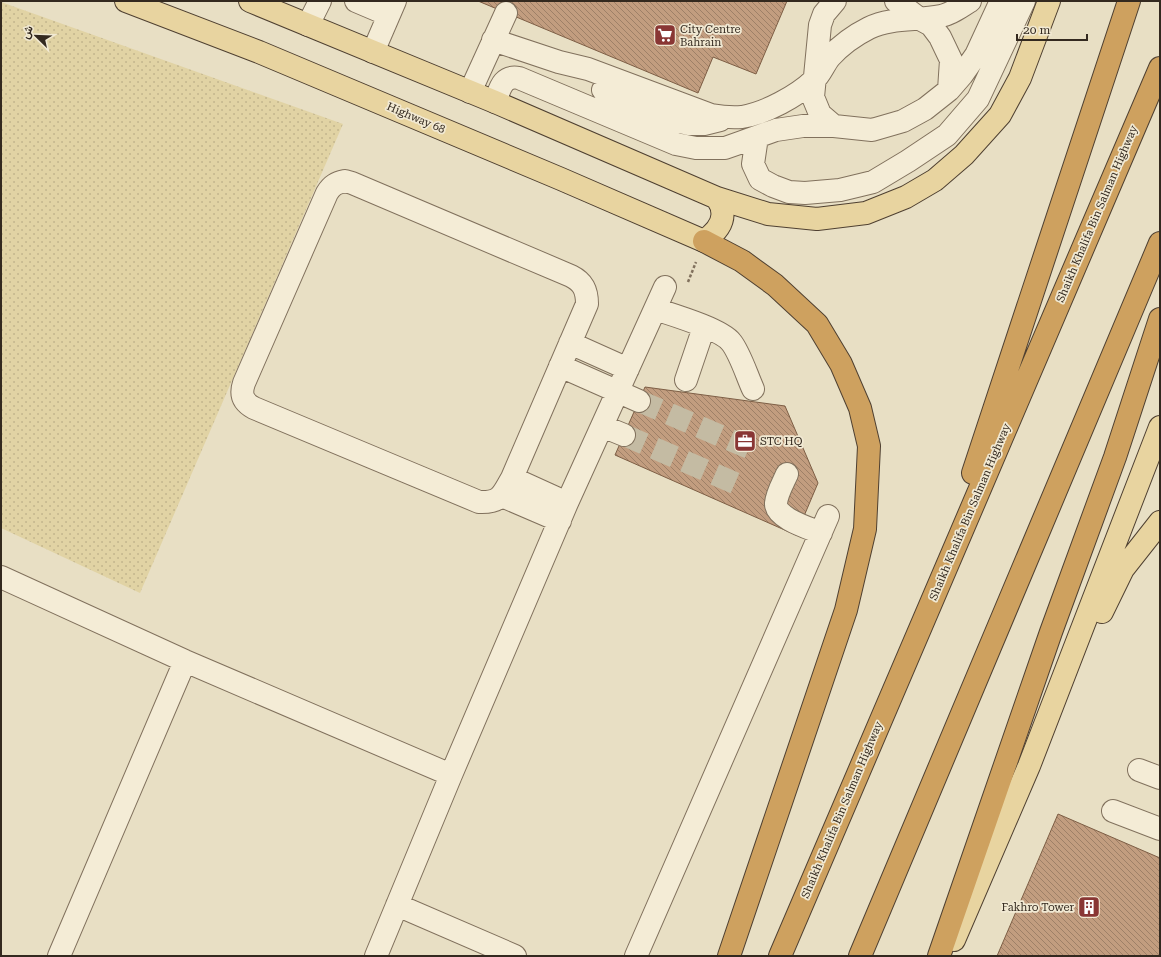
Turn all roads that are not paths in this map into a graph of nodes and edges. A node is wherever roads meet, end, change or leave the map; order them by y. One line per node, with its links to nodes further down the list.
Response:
1 (126, 1): 26 (main road, Highway 68)
2 (250, 1): 15 (main road)
3 (320, 1): 15 (street)
4 (356, 1): 12 (street)
5 (835, 1): 19 (street)
6 (896, 1): 14 (street)
7 (970, 1): 14 (street)
8 (1001, 1): 20 (street)
9 (1024, 1): 24 (street)
10 (1048, 1): 25 (main road)
11 (1129, 1): 47 (highway)
12 (392, 8): 17 (street)
13 (506, 13): 16 (street)
14 (920, 19): 19 (street); 20 (street)
15 (308, 25): 17 (main road)
16 (493, 40): 19 (street); 21 (street)
17 (373, 52): 21 (main road)
18 (1160, 68): 47 (highway, Shaikh Khalifa Bin Salman Highway)
19 (815, 79): 23 (street)
20 (949, 90): 23 (street)
21 (470, 92): 22 (main road)
22 (495, 102): 24 (street); 25 (main road)
23 (834, 126): 24 (street)
24 (757, 137)
25 (718, 198): 26 (main road)
26 (704, 241): 60 (highway)
27 (1160, 243): 62 (highway)
28 (664, 287): 29 (street)
29 (656, 309): 31 (street); 34 (street)
30 (1160, 319): 63 (highway)
31 (704, 327): 35 (street); 36 (street)
32 (570, 343): 33 (street); 34 (street); 43 (street)
33 (560, 366): 37 (street); 43 (street)
34 (628, 368): 37 (street)
35 (686, 380)
36 (753, 389)
37 (618, 392): 38 (street); 39 (street)
38 (639, 401)
39 (602, 426): 41 (street); 44 (street)
40 (1160, 427): 49 (main road)
41 (624, 435)
42 (787, 474): 59 (street)
43 (507, 487): 44 (street)
44 (564, 512): 51 (street)
45 (1160, 522): 49 (main road)
46 (1, 577): 48 (street)
47 (924, 618): 61 (highway, Shaikh Khalifa Bin Salman Highway)
48 (185, 661): 51 (street); 56 (street)
49 (1029, 766): 64 (main road)
50 (1139, 770): 52 (street)
51 (451, 775): 55 (street)
52 (1160, 778)
53 (1113, 811): 54 (street)
54 (1160, 830)
55 (397, 905): 57 (street); 58 (street)
56 (59, 956)
57 (376, 956)
58 (515, 956)
59 (636, 956)
60 (729, 956)
61 (780, 956)
62 (860, 956)
63 (939, 956)
64 (947, 956)

